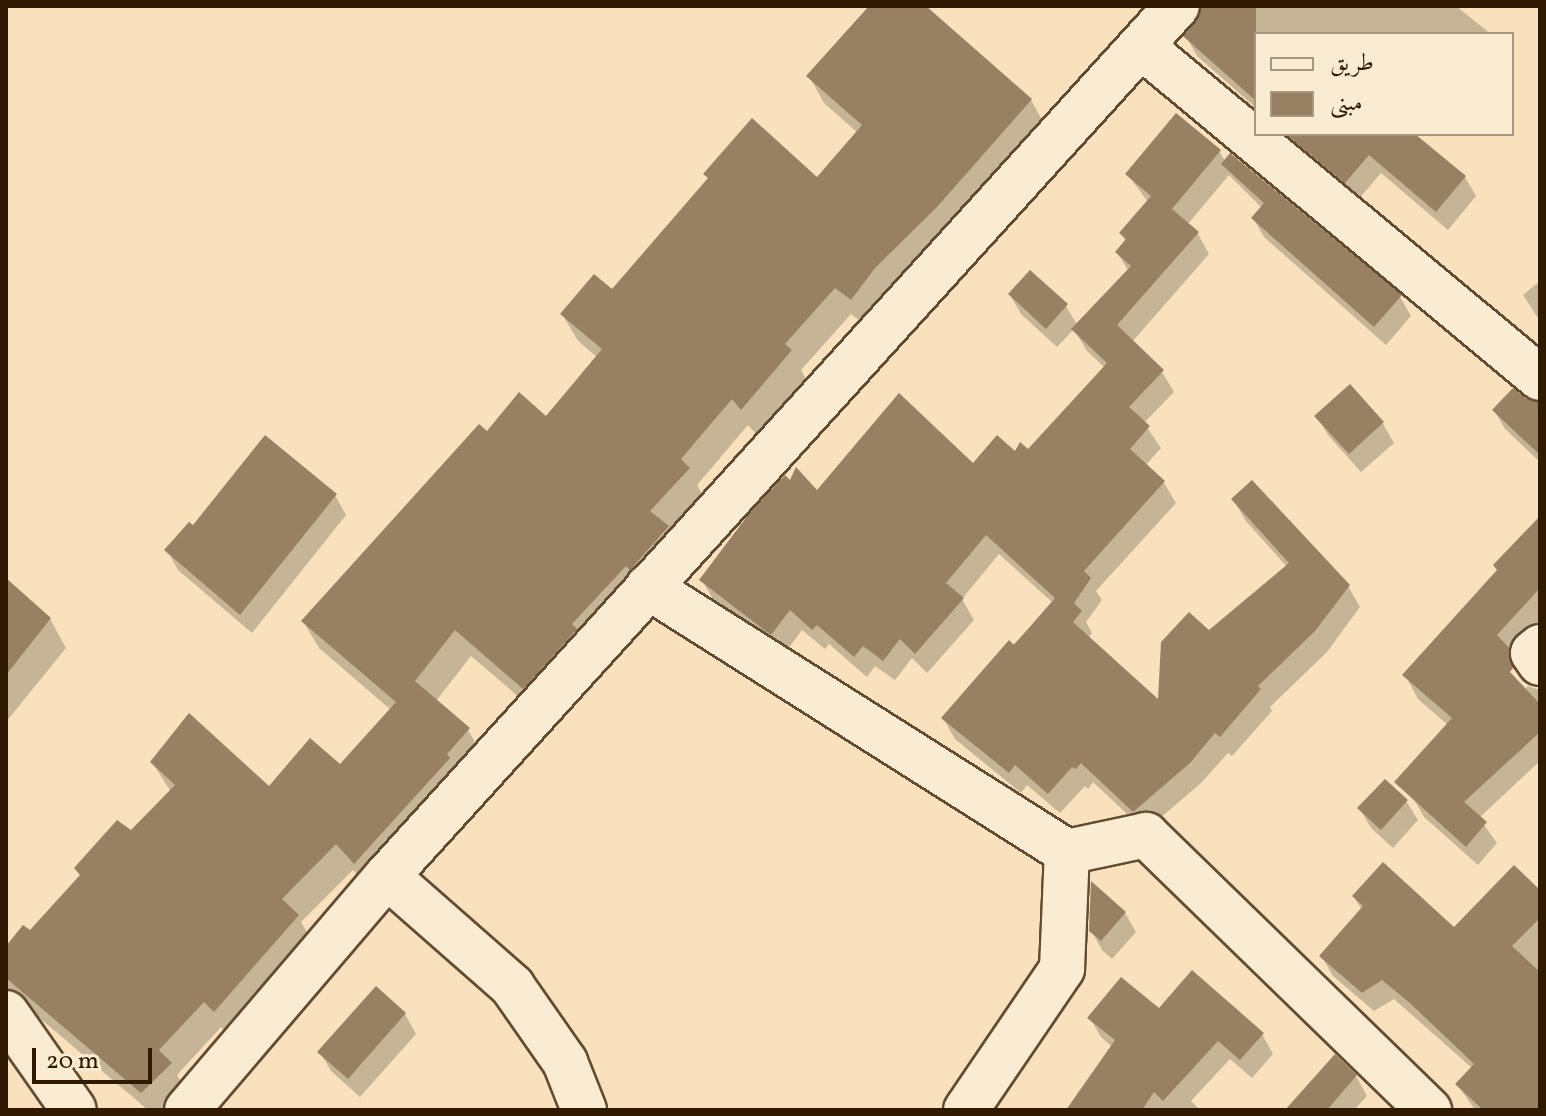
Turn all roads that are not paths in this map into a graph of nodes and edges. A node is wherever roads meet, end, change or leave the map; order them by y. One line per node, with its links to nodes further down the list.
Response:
1 (1177, 6): 2 (street)
2 (1141, 46): 3 (street); 4 (street)
3 (1540, 378)
4 (648, 587): 7 (street); 8 (street)
5 (1540, 647): 6 (street)
6 (1540, 663)
7 (1067, 852): 13 (street); 14 (street)
8 (387, 876): 11 (street); 12 (street)
9 (6, 1013): 10 (street)
10 (74, 1110)
11 (187, 1110)
12 (584, 1110)
13 (966, 1110)
14 (1429, 1110)

